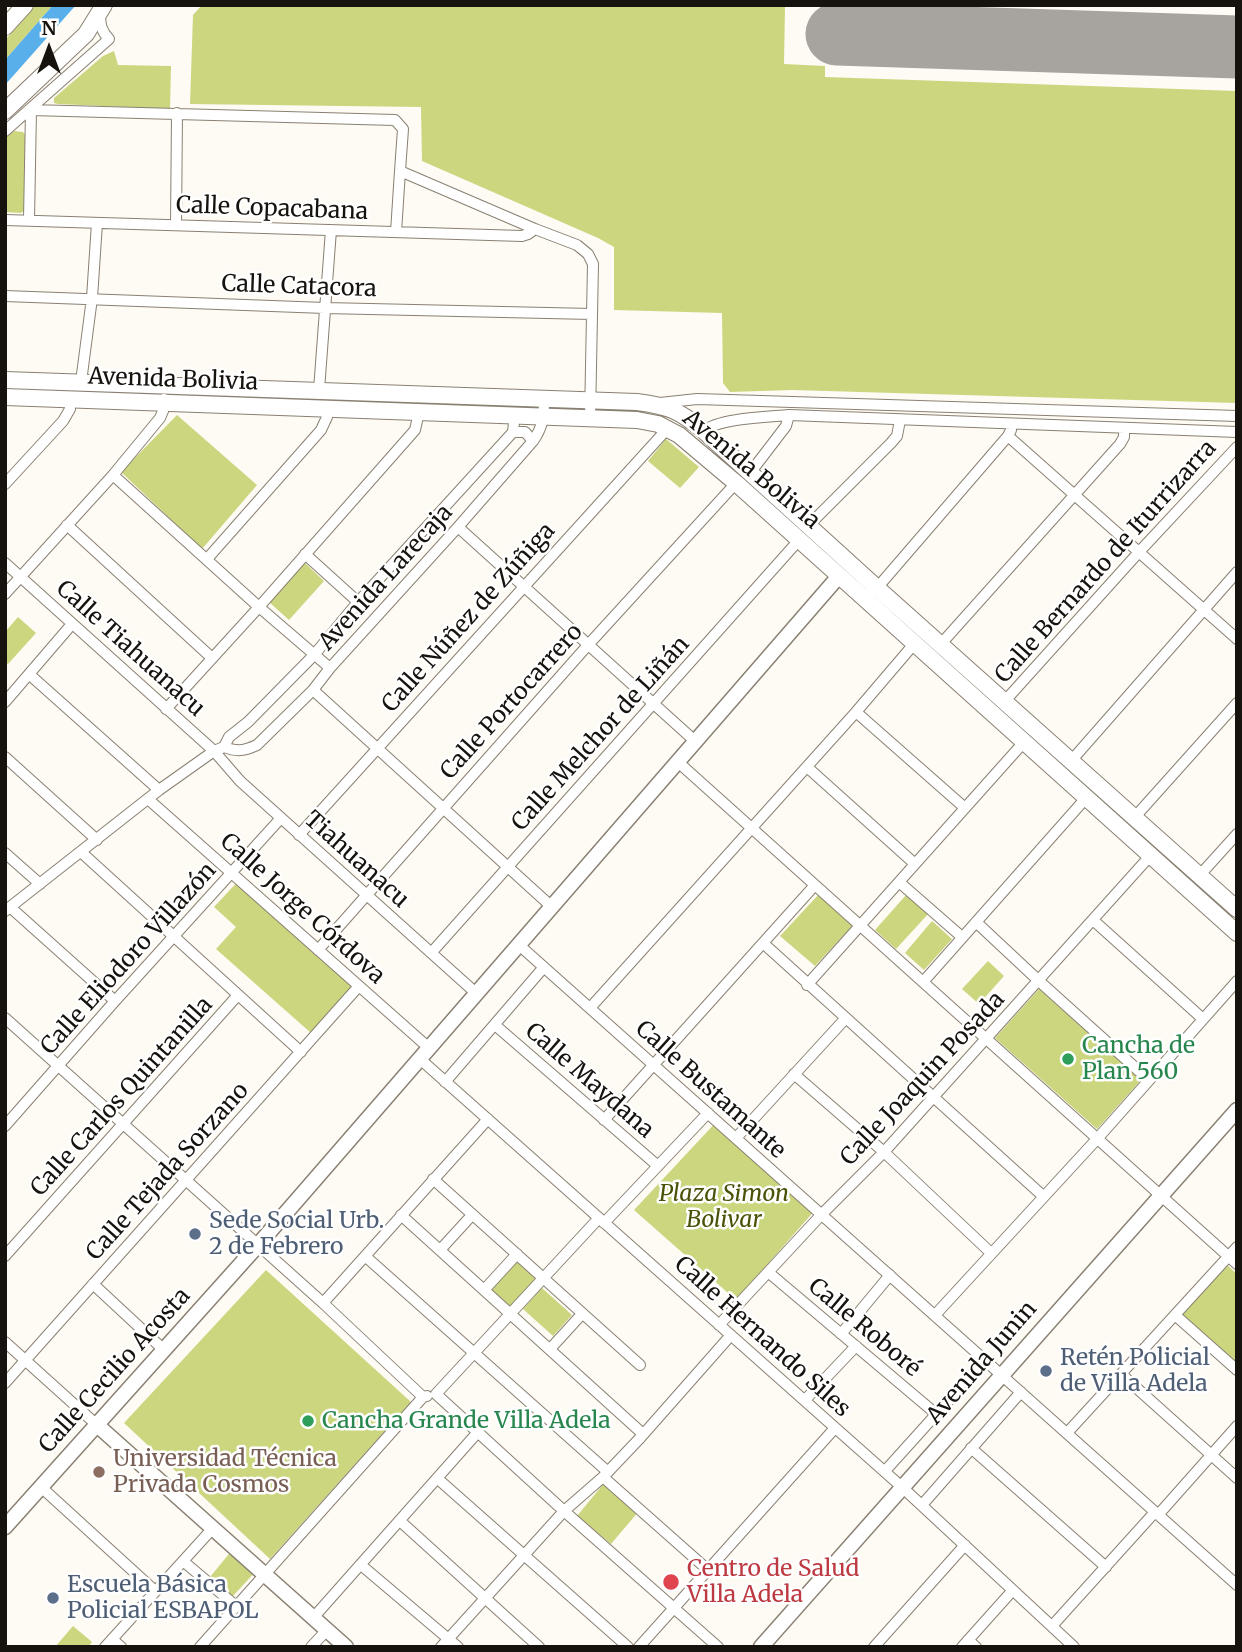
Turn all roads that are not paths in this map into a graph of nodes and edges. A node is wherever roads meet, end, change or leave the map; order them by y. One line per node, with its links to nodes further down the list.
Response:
1 (24, 5): 3 (main road)
2 (102, 10): 4 (street); 5 (main road)
3 (5, 27)
4 (31, 110): 6 (street); 7 (street); 10 (street)
5 (5, 111)
6 (177, 113): 8 (street); 12 (street)
7 (5, 131)
8 (400, 171): 13 (street); 15 (street)
9 (5, 220): 10 (street, Calle Copacabana)
10 (29, 220): 11 (street, Calle Copacabana)
11 (97, 222): 12 (street, Calle Copacabana); 17 (street)
12 (176, 225): 14 (street, Calle Copacabana)
13 (535, 229): 15 (street, Calle Copacabana); 19 (street)
14 (331, 230): 15 (street, Calle Copacabana); 18 (street)
15 (396, 232)
16 (5, 296): 17 (street, Calle Catacora)
17 (92, 298): 18 (street, Calle Catacora); 21 (street)
18 (325, 308): 19 (street, Calle Catacora); 23 (street)
19 (592, 314): 28 (street)
20 (5, 380): 21 (main road, Avenida Bolivia)
21 (81, 382): 22 (main road, Avenida Bolivia)
22 (164, 385): 23 (main road, Avenida Bolivia); 29 (street)
23 (318, 390): 25 (main road, Avenida Bolivia)
24 (5, 397): 26 (main road, Avenida Bolivia)
25 (516, 398): 27 (main road, Avenida Bolivia); 39 (street)
26 (71, 399): 29 (main road, Avenida Bolivia); 50 (street)
27 (544, 399): 28 (main road, Avenida Bolivia); 34 (street, Avenida Larecaja)
28 (590, 401): 30 (main road, Avenida Bolivia); 36 (street)
29 (164, 403): 31 (main road, Avenida Bolivia); 48 (street)
30 (653, 404): 35 (street); 42 (main road, Avenida Bolivia)
31 (328, 409): 32 (main road, Avenida Bolivia); 58 (street)
32 (419, 412): 39 (main road, Avenida Bolivia); 57 (street)
33 (789, 415): 37 (street); 42 (street); 47 (street)
34 (544, 416): 36 (main road, Avenida Bolivia); 39 (main road, Avenida Bolivia); 45 (street, Avenida Larecaja)
35 (1237, 416)
36 (590, 418): 40 (main road, Avenida Bolivia)
37 (900, 420): 38 (street); 53 (street)
38 (1014, 423): 41 (street); 44 (street)
39 (514, 424): 45 (street); 66 (street, Avenida Larecaja)
40 (668, 428): 49 (main road, Avenida Bolivia); 63 (street, Calle Núñez de Zúñiga)
41 (1124, 428): 43 (street); 51 (street)
42 (704, 431): 47 (main road, Avenida Bolivia)
43 (1237, 432)
44 (1009, 436): 51 (street); 64 (street)
45 (533, 441): 54 (street, Avenida Larecaja)
46 (1237, 447): 56 (street, Calle Bernardo de Iturrizarra)
47 (750, 472): 53 (main road, Avenida Bolivia)
48 (113, 475): 52 (street); 58 (street)
49 (736, 483): 55 (main road, Avenida Bolivia); 72 (street, Calle Portocarrero)
50 (5, 484)
51 (1075, 496): 56 (street); 73 (street)
52 (68, 525): 62 (street); 75 (street)
53 (809, 525): 60 (main road, Avenida Bolivia)
54 (458, 527): 63 (street); 76 (street, Avenida Larecaja)
55 (799, 540): 60 (main road, Avenida Bolivia); 82 (street, Calle Melchor de Liñán)
56 (1139, 552): 68 (street); 80 (street, Calle Bernardo de Iturrizarra)
57 (305, 554): 66 (street); 67 (street)
58 (207, 559): 67 (street)
59 (5, 563): 62 (street, Calle Tiahuanacu)
60 (845, 570): 64 (main road, Avenida Bolivia); 71 (main road, Avenida Bolivia); 85 (street, Calle Cecilio Acosta)
61 (1237, 572): 68 (street)
62 (20, 577): 65 (street); 69 (street, Calle Tiahuanacu)
63 (524, 586): 72 (street); 87 (street, Calle Núñez de Zúñiga)
64 (877, 588): 73 (main road, Avenida Bolivia)
65 (5, 594)
66 (358, 602): 74 (street, Avenida Larecaja)
67 (259, 607): 74 (street); 75 (street)
68 (1203, 609): 70 (street); 90 (street)
69 (72, 624): 77 (street); 83 (street, Calle Tiahuanacu)
70 (1237, 639)
71 (914, 644): 84 (street); 86 (main road, Avenida Bolivia)
72 (588, 645): 82 (street); 96 (street, Calle Portocarrero)
73 (940, 645): 80 (main road, Avenida Bolivia)
74 (314, 655): 76 (street); 88 (street, Avenida Larecaja)
75 (212, 658): 83 (street)
76 (330, 668): 78 (street, Avenida Larecaja)
77 (30, 675): 79 (street); 93 (street)
78 (313, 690): 87 (street); 88 (street, Avenida Larecaja)
79 (5, 702)
80 (1004, 702): 90 (main road, Avenida Bolivia)
81 (1237, 703): 99 (street)
82 (654, 704): 85 (street); 108 (street, Calle Melchor de Liñán)
83 (166, 709): 88 (street, Calle Tiahuanacu)
84 (856, 712): 92 (street); 97 (street)
85 (696, 742): 91 (street, Calle Cecilio Acosta)
86 (1024, 742): 94 (main road, Avenida Bolivia); 97 (street)
87 (377, 748): 96 (street); 102 (street, Calle Núñez de Zúñiga)
88 (219, 749): 93 (street, Avenida Larecaja); 98 (street, Tiahuanacu)
89 (5, 757): 103 (street)
90 (1071, 761): 99 (main road, Avenida Bolivia)
91 (678, 762): 100 (street); 115 (street, Calle Cecilio Acosta)
92 (807, 767): 100 (street); 107 (street)
93 (159, 790): 95 (street, Avenida Larecaja)
94 (1086, 798): 106 (main road, Avenida Bolivia); 119 (street)
95 (148, 799): 103 (street, Avenida Larecaja); 109 (street, Calle Jorge Córdova)
96 (443, 808): 108 (street); 114 (street, Calle Portocarrero)
97 (965, 808): 107 (street)
98 (281, 818): 102 (street, Tiahuanacu); 109 (street, Calle Eliodoro Villazón)
99 (1134, 818): 110 (main road, Avenida Bolivia)
100 (752, 828): 113 (street); 137 (street)
101 (1237, 834): 110 (street)
102 (299, 835): 114 (street, Tiahuanacu)
103 (97, 840): 104 (street, Avenida Larecaja)
104 (81, 852): 112 (street, Avenida Larecaja); 122 (street)
105 (5, 853): 112 (street)
106 (1150, 856): 118 (street, Calle Joaquin Posada); 121 (main road, Avenida Bolivia)
107 (915, 864): 111 (street)
108 (508, 867): 115 (street); 127 (street, Calle Melchor de Liñán)
109 (232, 873): 122 (street, Calle Eliodoro Villazón); 126 (street, Calle Jorge Córdova)
110 (1199, 876): 117 (main road, Avenida Bolivia)
111 (899, 882): 120 (street); 123 (street)
112 (40, 884): 116 (street, Avenida Larecaja)
113 (815, 885): 120 (street); 124 (street)
114 (366, 895): 126 (street, Calle Portocarrero); 127 (street, Tiahuanacu)
115 (552, 907): 125 (street, Calle Cecilio Acosta)
116 (8, 909): 136 (street)
117 (1237, 909)
118 (1093, 920): 129 (street, Calle Joaquin Posada); 140 (street)
119 (976, 922): 123 (street); 129 (street)
120 (860, 926): 131 (street); 132 (street)
121 (1237, 933)
122 (174, 937): 135 (street); 136 (street, Calle Eliodoro Villazón)
123 (962, 937): 131 (street)
124 (762, 943): 132 (street); 145 (street)
125 (519, 945): 128 (street, Calle Bustamante); 134 (street, Calle Cecilio Acosta)
126 (318, 950): 133 (street, Calle Jorge Córdova)
127 (432, 952): 134 (street, Tiahuanacu)
128 (544, 967): 137 (street, Calle Bustamante); 141 (street)
129 (1039, 981): 142 (street, Calle Joaquin Posada); 148 (street)
130 (1237, 981): 140 (street)
131 (923, 982): 142 (street)
132 (807, 985): 139 (street)
133 (359, 986): 143 (street, Calle Tejada Sorzano); 144 (street, Calle Jorge Córdova)
134 (477, 994): 144 (street, Calle Cecilio Acosta)
135 (239, 995): 143 (street); 155 (street, Calle Carlos Quintanilla)
136 (115, 1001): 146 (street, Calle Eliodoro Villazón)
137 (590, 1008): 145 (street, Calle Bustamante)
138 (5, 1018): 146 (street)
139 (845, 1019): 147 (street); 150 (street)
140 (1203, 1019): 148 (street)
141 (495, 1025): 149 (street); 154 (street, Calle Maydana)
142 (987, 1039): 150 (street, Calle Joaquin Posada); 158 (street)
143 (302, 1052): 162 (street, Calle Tejada Sorzano)
144 (425, 1054): 149 (street, Calle Hernando Siles); 169 (street, Calle Cecilio Acosta)
145 (653, 1065): 152 (street, Calle Bustamante); 154 (street)
146 (59, 1066): 155 (street); 156 (street, Calle Eliodoro Villazón)
147 (794, 1074): 157 (street); 159 (street)
148 (1149, 1080): 158 (street)
149 (445, 1082): 153 (street, Calle Hernando Siles)
150 (933, 1098): 159 (street, Calle Joaquin Posada); 164 (street)
151 (1237, 1110): 163 (street, Avenida Junin)
152 (708, 1113): 157 (street, Calle Bustamante); 160 (street)
153 (488, 1119): 161 (street); 168 (street, Calle Hernando Siles)
154 (604, 1120): 160 (street, Calle Maydana)
155 (123, 1124): 162 (street); 174 (street, Calle Carlos Quintanilla)
156 (5, 1126)
157 (736, 1138): 165 (street, Calle Bustamante)
158 (1097, 1139): 163 (street); 164 (street)
159 (884, 1152): 165 (street, Calle Joaquin Posada); 172 (street)
160 (657, 1166): 168 (street)
161 (433, 1179): 166 (street); 167 (street)
162 (186, 1181): 169 (street); 180 (street, Calle Tejada Sorzano)
163 (1160, 1195): 176 (street); 199 (street, Avenida Junin)
164 (1043, 1196): 172 (street)
165 (822, 1214): 177 (street, Calle Joaquin Posada); 178 (street, Calle Bustamante)
166 (401, 1215): 171 (street); 175 (street)
167 (472, 1215): 171 (street); 173 (street)
168 (602, 1221): 179 (street); 187 (street, Calle Hernando Siles)
169 (258, 1245): 182 (street); 193 (street, Calle Cecilio Acosta)
170 (1237, 1247): 176 (street)
171 (440, 1250): 181 (street)
172 (991, 1253): 185 (street)
173 (517, 1254): 179 (street); 181 (street)
174 (5, 1256)
175 (365, 1256): 182 (street); 194 (street)
176 (1233, 1260): 186 (street)
177 (768, 1272): 187 (street, Calle Joaquin Posada); 188 (street, Calle Roboré)
178 (890, 1275): 185 (street, Calle Bustamante); 188 (street)
179 (543, 1278): 183 (street); 184 (street)
180 (93, 1284): 193 (street); 196 (street, Calle Tejada Sorzano)
181 (484, 1290): 183 (street)
182 (323, 1303): 204 (street)
183 (510, 1314): 192 (street); 194 (street)
184 (582, 1314): 192 (street); 197 (street)
185 (935, 1315): 195 (street, Calle Bustamante)
186 (1175, 1315): 198 (street); 200 (street)
187 (719, 1325): 189 (street, Calle Hernando Siles)
188 (841, 1334): 191 (street, Calle Roboré)
189 (731, 1335): 205 (street, Calle Hernando Siles); 212 (street)
190 (5, 1342): 196 (street)
191 (856, 1346): 205 (street); 206 (street, Calle Roboré)
192 (550, 1349): 212 (street)
193 (164, 1350): 207 (street, Calle Cecilio Acosta)
194 (475, 1354): 203 (street); 216 (street)
195 (985, 1360): 199 (street, Calle Bustamante); 206 (street, Avenida Junin)
196 (25, 1361): 201 (street, Calle Tejada Sorzano); 207 (street)
197 (640, 1366)
198 (1237, 1370)
199 (1002, 1374): 202 (street, Calle Bustamante); 220 (street, Avenida Junin)
200 (1121, 1374): 211 (street); 214 (street)
201 (5, 1383)
202 (1021, 1392): 211 (street, Calle Bustamante); 213 (street, Avenida Junin)
203 (436, 1394): 204 (street); 210 (street)
204 (423, 1397): 233 (street)
205 (805, 1400): 209 (street, Calle Hernando Siles)
206 (935, 1413): 215 (street, Avenida Junin)
207 (97, 1425): 219 (street, Calle Cecilio Acosta); 226 (street)
208 (1237, 1426): 214 (street)
209 (835, 1428): 215 (street, Calle Hernando Siles); 232 (street)
210 (478, 1432): 218 (street); 222 (street)
211 (1067, 1433): 223 (street, Calle Bustamante)
212 (643, 1434): 216 (street)
213 (971, 1448): 221 (street, Avenida Junin); 231 (street)
214 (1211, 1455): 217 (street); 223 (street)
215 (885, 1471): 220 (street, Calle Hernando Siles)
216 (606, 1474): 222 (street); 232 (street)
217 (1237, 1478)
218 (439, 1479): 224 (street); 228 (street)
219 (41, 1487): 225 (street, Calle Cecilio Acosta); 236 (street)
220 (903, 1488): 221 (street, Calle Hernando Siles); 255 (street, Avenida Junin)
221 (922, 1505): 227 (street, Calle Hernando Siles)
222 (564, 1511): 228 (street); 239 (street)
223 (1156, 1513): 231 (street); 234 (street, Calle Bustamante)
224 (400, 1521): 230 (street); 237 (street)
225 (5, 1527)
226 (213, 1528): 229 (street); 233 (street)
227 (965, 1545): 235 (street, Calle Hernando Siles); 256 (street)
228 (524, 1555): 237 (street); 252 (street)
229 (183, 1561): 236 (street); 238 (street)
230 (361, 1565): 240 (street); 244 (street)
231 (1106, 1567): 241 (street)
232 (708, 1570): 239 (street)
233 (265, 1574): 238 (street); 240 (street)
234 (1237, 1585)
235 (1013, 1590): 241 (street, Calle Hernando Siles); 245 (street)
236 (155, 1591): 243 (street)
237 (486, 1598): 244 (street); 251 (street)
238 (236, 1606): 247 (street)
239 (674, 1609): 253 (street); 254 (street)
240 (313, 1618): 242 (street)
241 (1052, 1626): 257 (street, Calle Hernando Siles)
242 (327, 1630): 248 (street); 249 (street)
243 (108, 1643): 246 (street)
244 (445, 1643): 250 (street)
245 (969, 1644)
246 (121, 1647)
247 (200, 1647)
248 (312, 1647)
249 (346, 1647)
250 (457, 1647)
251 (540, 1647)
252 (628, 1647)
253 (639, 1647)
254 (718, 1647)
255 (761, 1647)
256 (874, 1647)
257 (1074, 1647)

